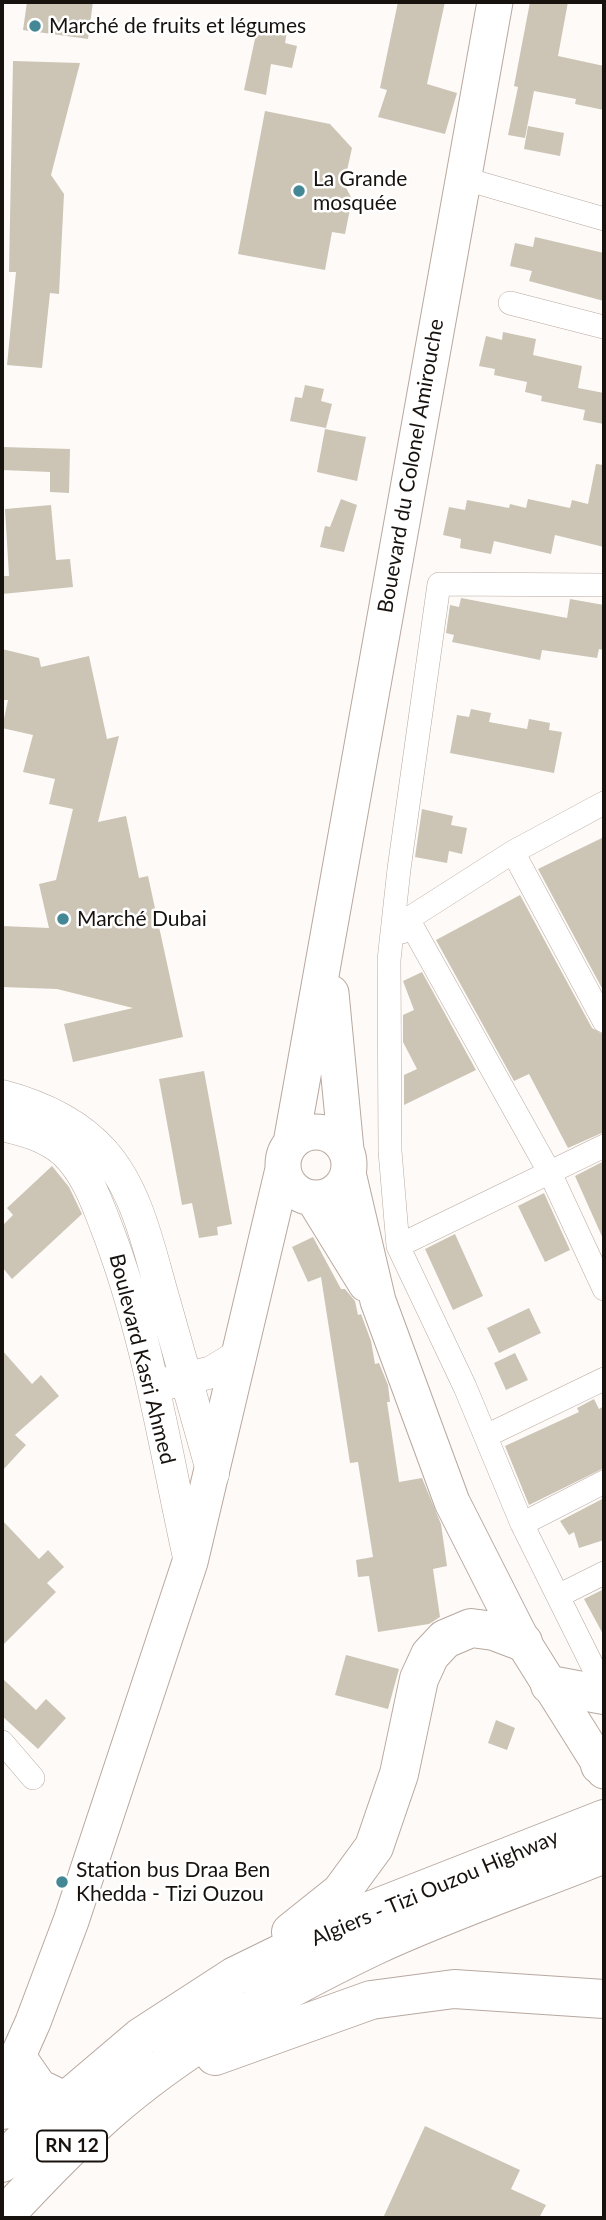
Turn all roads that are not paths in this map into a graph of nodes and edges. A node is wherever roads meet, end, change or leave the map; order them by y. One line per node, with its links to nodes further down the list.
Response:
1 (495, 2): 2 (main road, Bouevard du Colonel Amirouche)
2 (462, 178): 3 (street); 10 (main road, Bouevard du Colonel Amirouche)
3 (604, 219)
4 (510, 303): 5 (street)
5 (604, 327)
6 (604, 585): 11 (street)
7 (604, 803): 8 (street)
8 (513, 852): 9 (street); 12 (street)
9 (408, 919): 11 (street); 17 (street)
10 (328, 930): 16 (main road, Bouevard du Colonel Amirouche); 18 (main road, Bouevard du Colonel Amirouche)
11 (389, 960): 19 (street)
12 (604, 1021)
13 (2, 1096): 23 (main road, Boulevard Kasri Ahmed)
14 (2, 1125): 25 (main road, Boulevard Kasri Ahmed)
15 (604, 1146): 17 (street)
16 (347, 1162): 18 (main road); 18 (main road); 21 (main road, Bouevard du Colonel Amirouche)
17 (551, 1175): 19 (street); 20 (street)
18 (296, 1176): 21 (main road); 22 (main road, Bouevard du Colonel Amirouche)
19 (398, 1246): 26 (street)
20 (604, 1289)
21 (377, 1301): 33 (main road)
22 (238, 1356): 23 (main road); 27 (main road, Bouevard du Colonel Amirouche)
23 (186, 1378): 25 (main road); 27 (main road, Boulevard Kasri Ahmed)
24 (604, 1379): 26 (street)
25 (154, 1388): 30 (main road, Boulevard Kasri Ahmed)
26 (486, 1436): 29 (street)
27 (212, 1474): 30 (main road, Bouevard du Colonel Amirouche)
28 (604, 1482): 29 (street)
29 (522, 1524): 32 (street)
30 (190, 1562): 43 (main road, Bouevard du Colonel Amirouche)
31 (604, 1573): 32 (street)
32 (560, 1595): 34 (street)
33 (523, 1642): 35 (main road); 41 (highway)
34 (604, 1684)
35 (550, 1685): 36 (highway); 38 (main road)
36 (604, 1695)
37 (2, 1742): 39 (street)
38 (603, 1766)
39 (33, 1778)
40 (604, 1831): 41 (highway, Algiers - Tizi Ouzou Highway); 44 (highway)
41 (235, 1976): 45 (highway, Algiers - Tizi Ouzou Highway)
42 (604, 1999): 44 (highway)
43 (10, 2076): 45 (highway)
44 (147, 2081): 48 (highway, RN 12)
45 (65, 2101): 46 (highway); 47 (highway, Algiers - Tizi Ouzou Highway)
46 (2, 2110)
47 (2, 2163)
48 (2, 2218)

